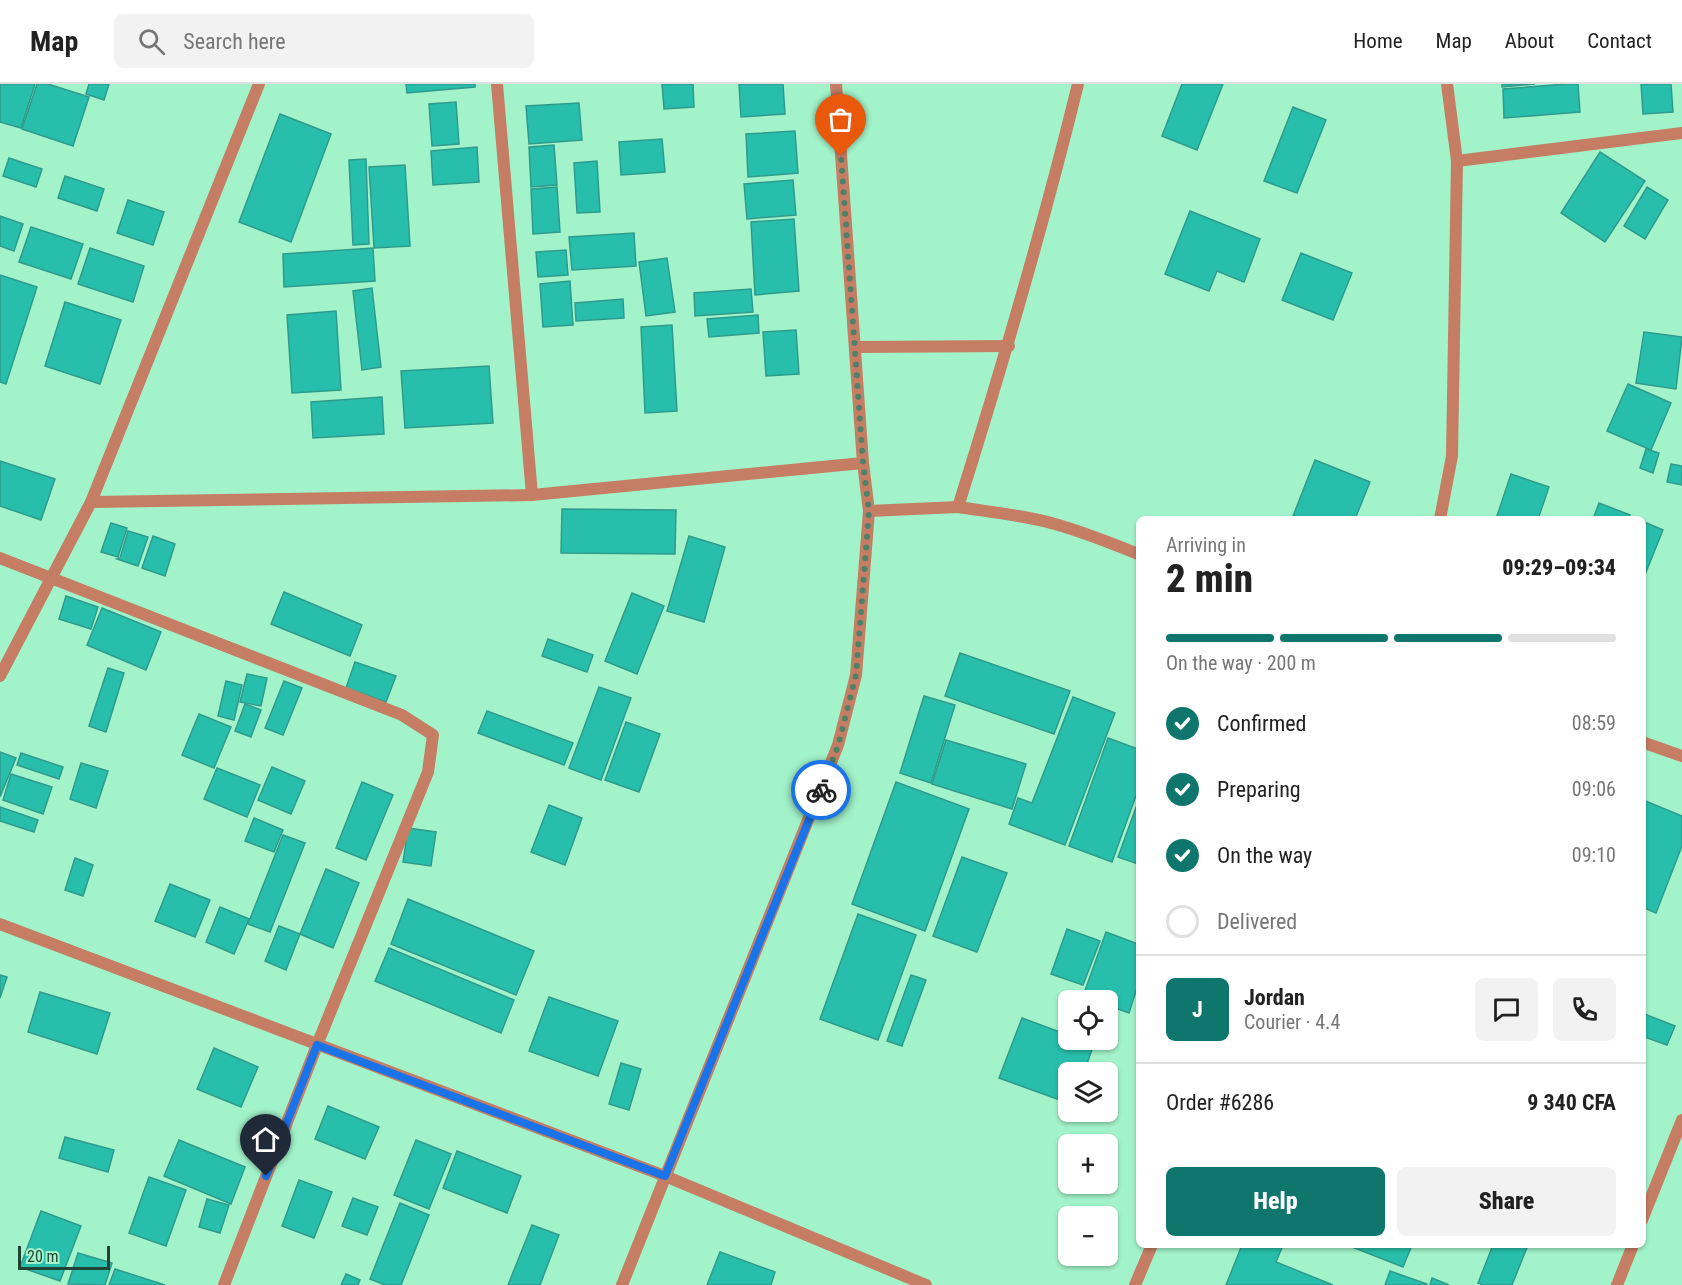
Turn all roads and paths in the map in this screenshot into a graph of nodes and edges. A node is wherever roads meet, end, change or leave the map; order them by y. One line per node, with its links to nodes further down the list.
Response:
1 (259, 84): 12 (street)
2 (497, 84): 11 (street)
3 (836, 84): 9 (street)
4 (1078, 84): 8 (street)
5 (1447, 84): 7 (street)
6 (1682, 133): 7 (street)
7 (1457, 161): 15 (street)
8 (1009, 346): 9 (street); 13 (street)
9 (855, 347): 10 (street)
10 (863, 463): 11 (street); 14 (street)
11 (532, 495): 12 (street)
12 (91, 502): 18 (street)
13 (958, 507): 14 (street); 16 (street)
14 (869, 511): 25 (street)
15 (1441, 516)
16 (1136, 553)
17 (0, 558): 18 (street)
18 (51, 577): 19 (street); 23 (street)
19 (0, 676)
20 (1646, 743): 21 (street)
21 (1682, 756)
22 (0, 924): 23 (street)
23 (317, 1045): 25 (street); 29 (street)
24 (1682, 1120): 26 (street)
25 (665, 1176): 30 (street); 31 (street)
26 (1646, 1210)
27 (1151, 1248): 32 (street)
28 (1632, 1248): 33 (street)
29 (224, 1285)
30 (622, 1285)
31 (926, 1285)
32 (1135, 1285)
33 (1617, 1285)

